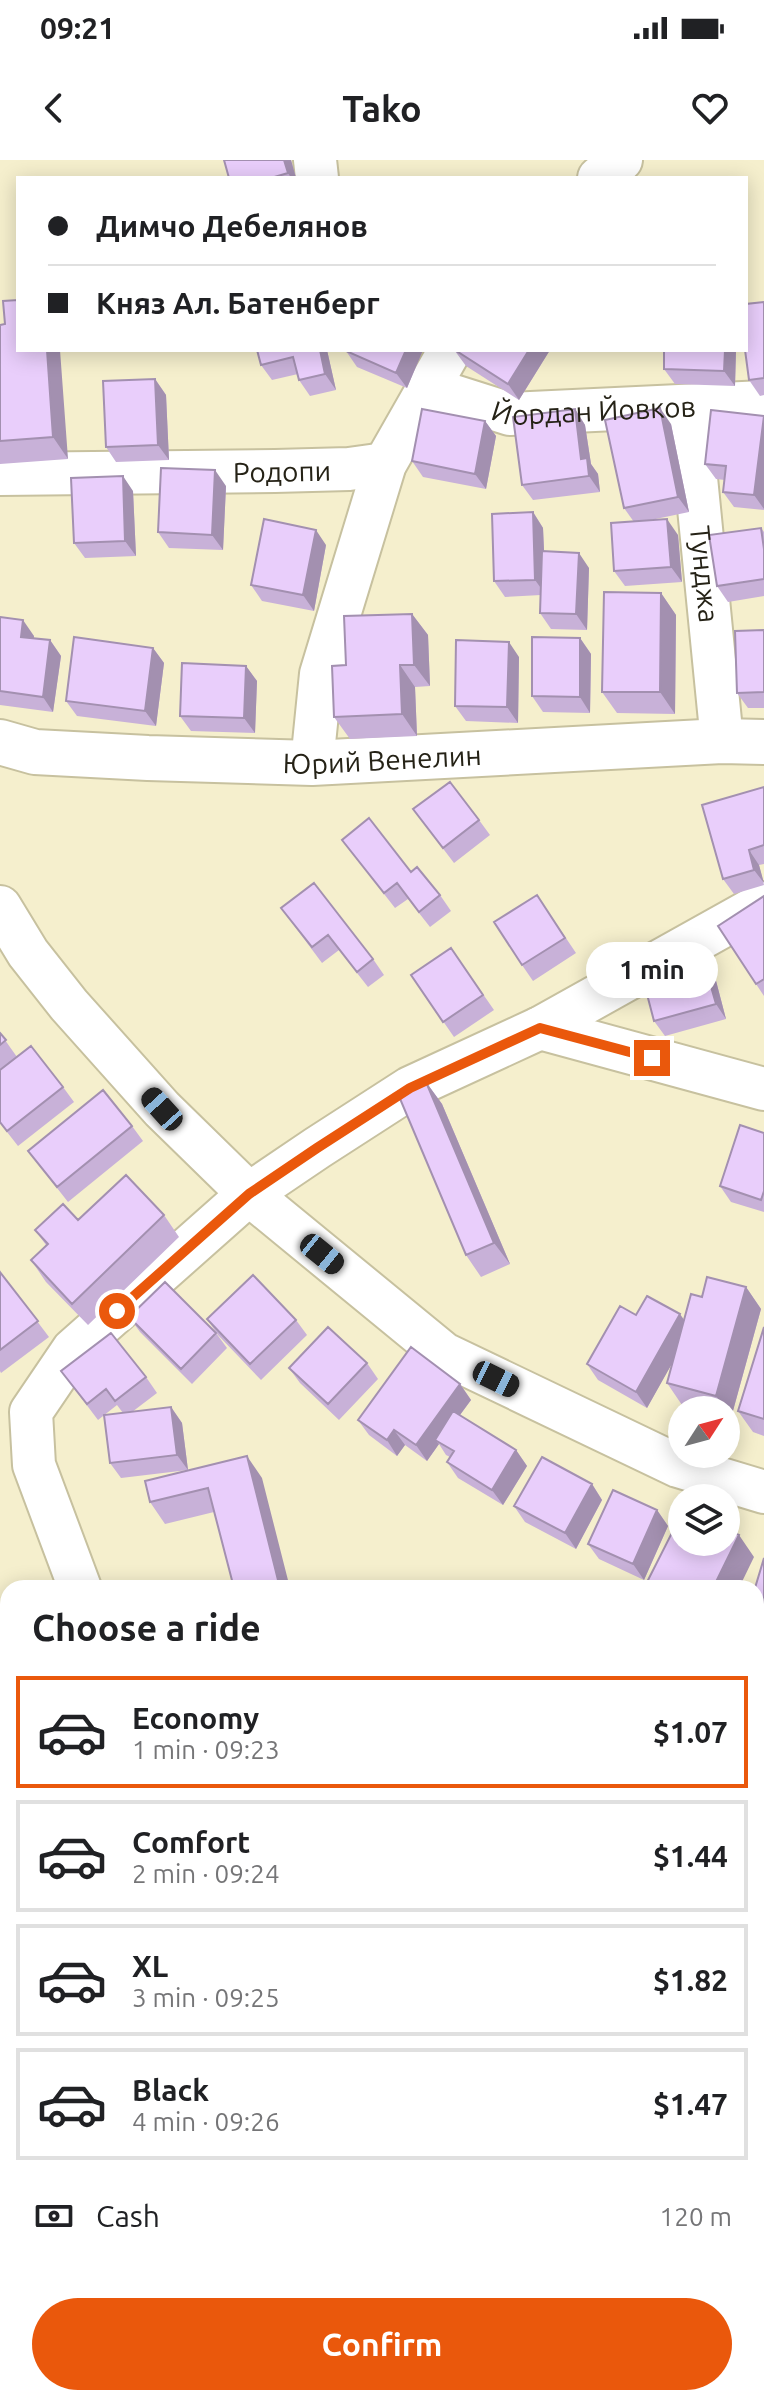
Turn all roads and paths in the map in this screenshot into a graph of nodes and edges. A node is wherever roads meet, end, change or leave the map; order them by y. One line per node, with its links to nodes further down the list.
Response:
1 (621, 160): 2 (street)
2 (601, 176)
3 (449, 352): 4 (street)
4 (428, 388): 6 (street, Йордан Йовков); 7 (street)
5 (764, 402): 6 (street, Йордан Йовков)
6 (689, 407): 10 (street, Тунджа)
7 (385, 464): 8 (street, Родопи); 11 (street)
8 (0, 474)
9 (0, 742): 11 (street, Юрий Венелин)
10 (743, 742): 11 (street, Юрий Венелин)
11 (312, 763)
12 (764, 903): 14 (street)
13 (0, 907): 16 (street)
14 (540, 1028): 15 (street); 16 (street)
15 (764, 1089)
16 (249, 1194): 17 (street); 18 (street)
17 (764, 1492)
18 (77, 1580)

